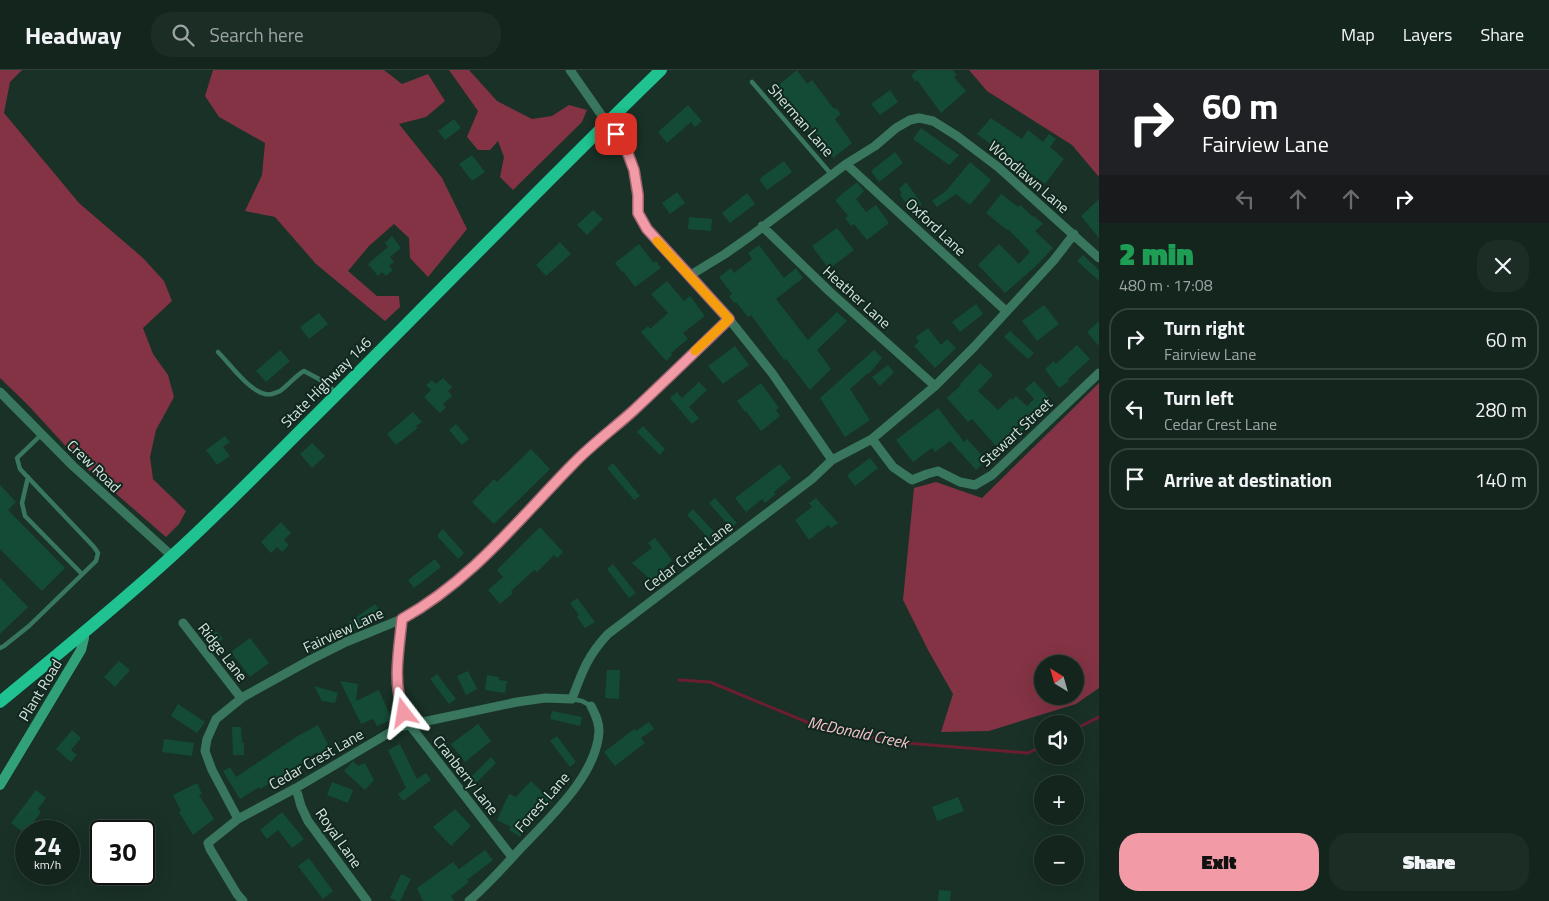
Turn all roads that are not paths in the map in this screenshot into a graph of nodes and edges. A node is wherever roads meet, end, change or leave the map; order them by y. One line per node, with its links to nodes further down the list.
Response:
1 (570, 70): 4 (street)
2 (661, 70): 4 (main road, State Highway 146)
3 (752, 82): 6 (lane, Sherman Lane)
4 (607, 123): 10 (street); 17 (main road, State Highway 146)
5 (846, 164): 6 (street, Woodlawn Lane); 8 (street, Woodlawn Lane); 11 (street, Oxford Lane)
6 (831, 174): 7 (street, Woodlawn Lane)
7 (762, 226): 10 (street, Woodlawn Lane); 15 (street, Heather Lane)
8 (1074, 234): 9 (street); 11 (street, Woodlawn Lane)
9 (1099, 258)
10 (689, 276): 12 (street)
11 (1006, 311): 15 (street, Woodlawn Lane)
12 (729, 319): 20 (street); 24 (street, Fairview Lane)
13 (218, 352): 17 (lane)
14 (1099, 373): 19 (street, Stewart Street)
15 (935, 386): 19 (street, Woodlawn Lane)
16 (0, 392): 18 (street, Crew Road)
17 (338, 394): 22 (main road, State Highway 146)
18 (42, 434): 21 (lane); 22 (street, Crew Road)
19 (872, 439): 20 (street, Woodlawn Lane)
20 (832, 460): 29 (street, Cedar Crest Lane)
21 (28, 476): 23 (lane); 23 (lane)
22 (172, 556): 26 (main road, State Highway 146)
23 (82, 574): 27 (lane)
24 (402, 619): 28 (street, Fairview Lane); 32 (street, Cranberry Lane)
25 (183, 623): 28 (street, Ridge Lane)
26 (84, 633): 30 (main road, State Highway 146); 33 (street, Plant Road)
27 (0, 648)
28 (241, 698): 35 (street, Fairview Lane)
29 (572, 699): 31 (lane); 32 (street, Cedar Crest Lane)
30 (0, 702)
31 (591, 706): 36 (street, Forest Lane)
32 (409, 724): 34 (street, Cedar Crest Lane); 36 (street, Cranberry Lane)
33 (0, 785)
34 (296, 788): 35 (street, Cedar Crest Lane); 38 (street, Royal Lane)
35 (238, 819): 37 (street, Cedar Crest Lane)
36 (512, 857): 39 (street, Forest Lane)
37 (243, 901)
38 (367, 901)
39 (469, 901)

